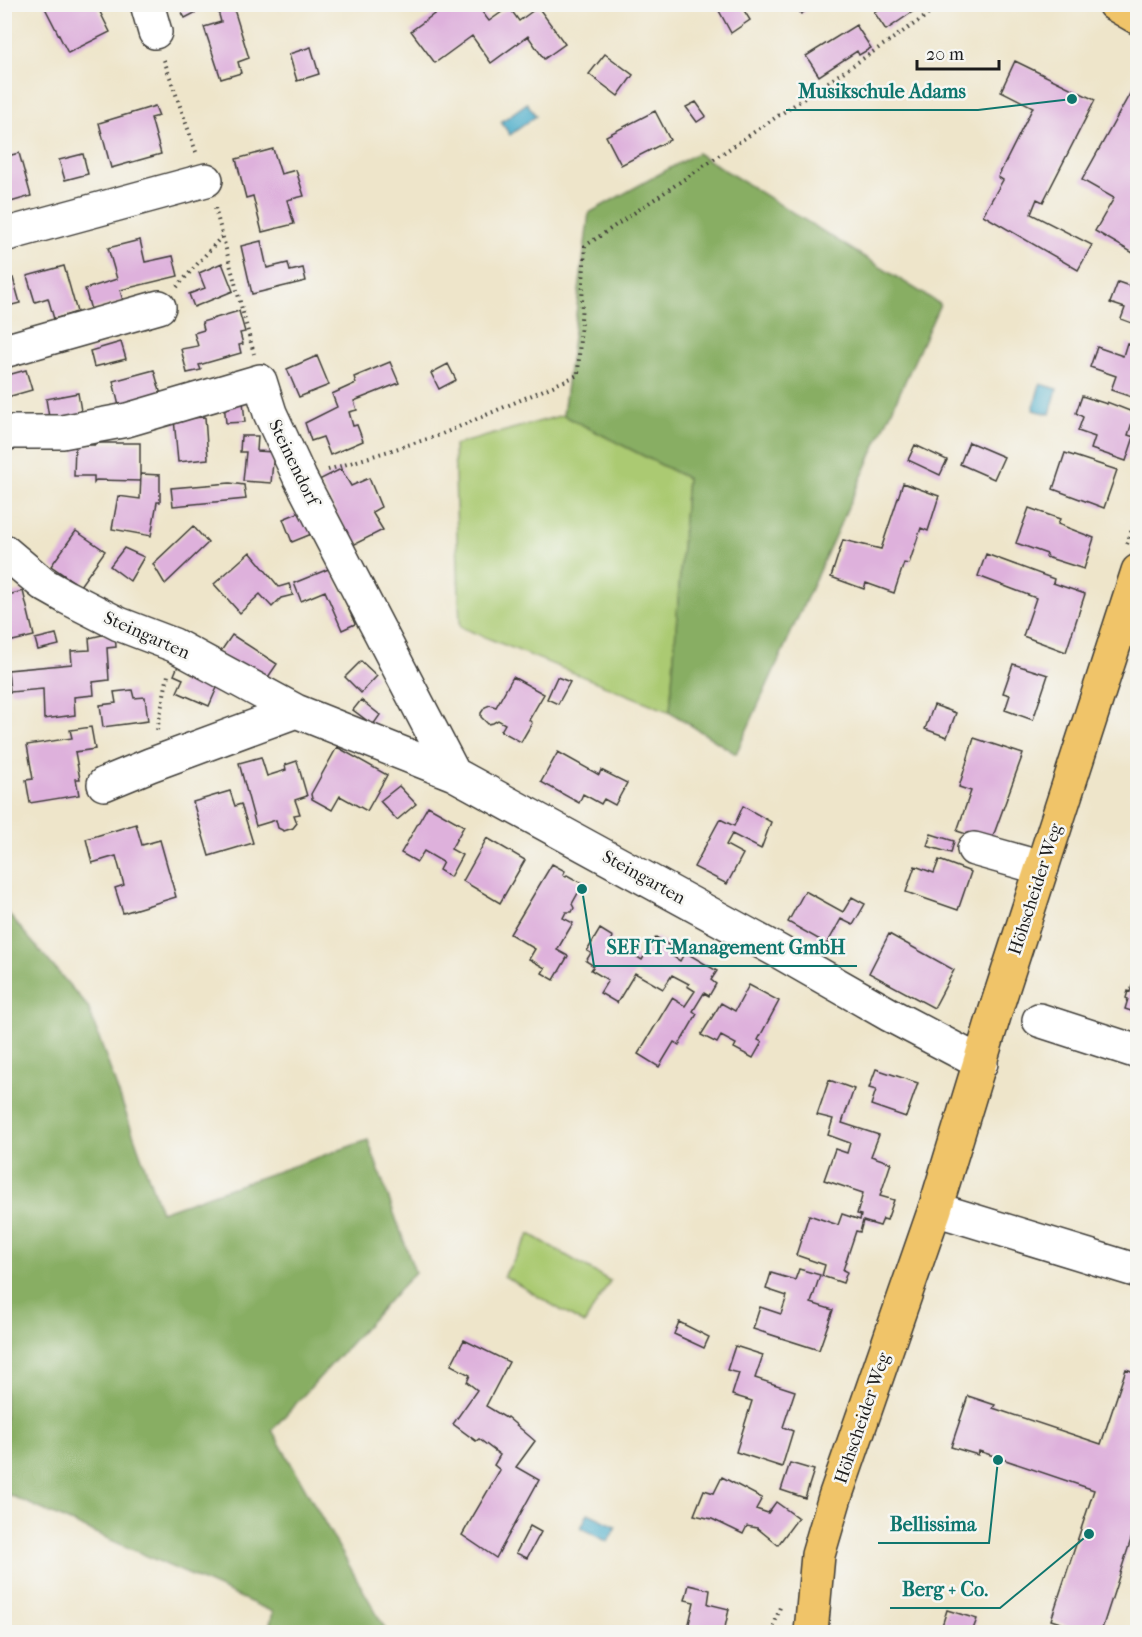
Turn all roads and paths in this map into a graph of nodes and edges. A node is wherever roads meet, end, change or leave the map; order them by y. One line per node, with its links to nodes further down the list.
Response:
1 (944, 4): 12 (path)
2 (1114, 4): 4 (main road)
3 (151, 18): 5 (path)
4 (1137, 18)
5 (206, 180): 6 (street); 7 (path)
6 (4, 235)
7 (223, 235): 8 (path); 10 (path)
8 (159, 307): 9 (street)
9 (4, 351)
10 (260, 381): 11 (street); 12 (street, Steinendorf)
11 (4, 435)
12 (300, 478): 18 (street, Steinendorf)
13 (4, 551): 15 (street, Steingarten)
14 (1137, 571): 21 (main road, Höhscheider Weg)
15 (174, 645): 16 (street, Steingarten); 17 (path)
16 (296, 711): 17 (street); 18 (street, Steingarten)
17 (150, 765): 19 (street)
18 (454, 774): 24 (street, Steingarten)
19 (104, 784)
20 (974, 849): 21 (street)
21 (1042, 868): 24 (main road, Höhscheider Weg)
22 (1039, 1020): 23 (street)
23 (1137, 1052)
24 (981, 1063): 25 (main road, Höhscheider Weg)
25 (935, 1209): 26 (street); 27 (main road, Höhscheider Weg)
26 (1137, 1271)
27 (811, 1632)

